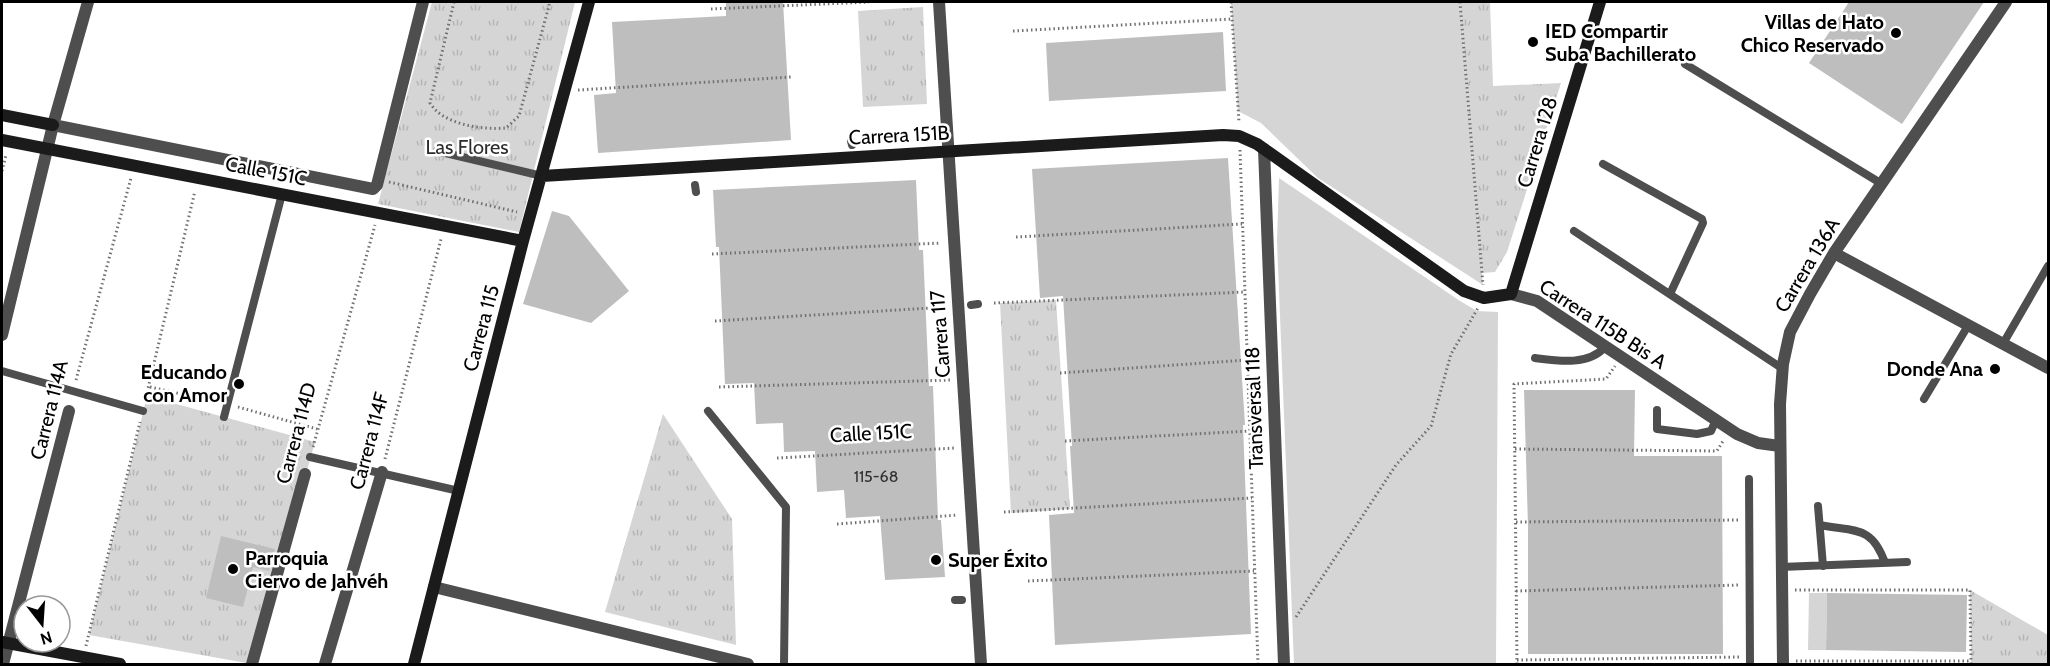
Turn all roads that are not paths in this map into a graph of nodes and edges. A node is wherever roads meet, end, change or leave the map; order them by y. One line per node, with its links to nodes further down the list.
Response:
1 (88, 2): 9 (street)
2 (423, 2): 9 (street, Calle 151C)
3 (589, 2): 16 (street, Carrera 115)
4 (939, 2): 14 (street, Carrera 117)
5 (1600, 2): 23 (street, Carrera 128)
6 (2006, 2): 17 (street, Carrera 136A)
7 (1685, 64): 17 (lane)
8 (2, 115): 9 (street, Calle 151C)
9 (53, 125): 12 (street)
10 (2, 140): 12 (street, Calle 151C)
11 (1261, 147): 14 (street, Carrera 151B); 23 (street, Carrera 115B Bis A); 64 (street, Transversal 118)
12 (48, 149): 18 (street, Calle 151C); 26 (street)
13 (437, 151): 16 (lane)
14 (949, 151): 16 (street, Carrera 151B); 63 (street, Carrera 117)
15 (1603, 164): 24 (lane)
16 (542, 176): 20 (street, Carrera 115)
17 (1882, 184): 21 (street, Carrera 136A)
18 (282, 194): 20 (street, Calle 151C); 38 (lane)
19 (1574, 231): 24 (lane)
20 (524, 241): 45 (street, Carrera 115)
21 (1834, 253): 25 (street); 31 (street, Carrera 136A)
22 (2049, 266): 27 (lane)
23 (1511, 294): 28 (street, Carrera 115B Bis A)
24 (1670, 294): 31 (lane)
25 (1969, 324): 27 (street); 33 (lane)
26 (2, 335)
27 (2004, 342): 30 (street)
28 (1605, 348): 29 (lane); 39 (street, Carrera 115B Bis A)
29 (1535, 358)
30 (2049, 368)
31 (1783, 369): 40 (street, Carrera 136A)
32 (2, 371): 36 (lane)
33 (1924, 399)
34 (1657, 410): 39 (lane)
35 (69, 411): 53 (street, Carrera 114A)
36 (142, 411)
37 (708, 411): 62 (lane)
38 (224, 417)
39 (1716, 420): 40 (street, Carrera 115B Bis A)
40 (1780, 446): 51 (street, Carrera 136A)
41 (310, 457): 42 (lane)
42 (382, 472): 45 (lane); 59 (street, Carrera 114F)
43 (306, 474): 58 (street, Carrera 114D)
44 (1749, 479): 54 (lane)
45 (459, 491): 52 (street, Carrera 115)
46 (1818, 506): 47 (lane)
47 (1820, 525): 49 (lane); 50 (lane)
48 (1907, 562): 49 (lane)
49 (1885, 563): 50 (lane)
50 (1823, 566): 51 (lane)
51 (1781, 567): 55 (street, Carrera 136A)
52 (434, 587): 60 (street, Carrera 115); 61 (street)
53 (5, 642): 56 (street, Carrera 114A); 57 (street)
54 (1750, 661)
55 (1783, 663)
56 (3, 664)
57 (120, 664)
58 (252, 664)
59 (325, 664)
60 (414, 664)
61 (748, 664)
62 (784, 664)
63 (981, 664)
64 (1284, 664)

